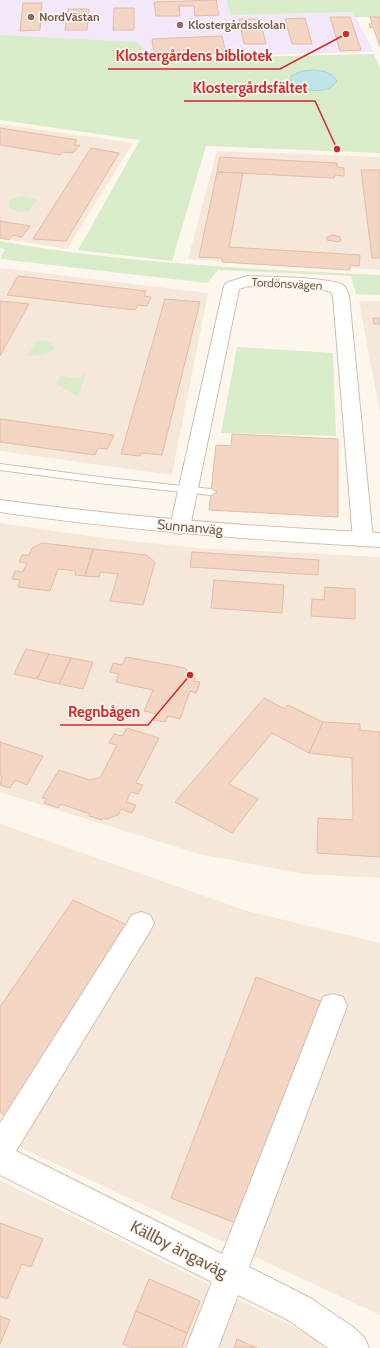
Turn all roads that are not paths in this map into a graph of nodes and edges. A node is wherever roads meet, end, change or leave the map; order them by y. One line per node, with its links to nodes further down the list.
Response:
1 (0, 467): 2 (lane)
2 (189, 490): 3 (lane); 5 (street, Tordönsvägen); 6 (street, Tordönsvägen)
3 (211, 492)
4 (0, 506): 5 (street, Sunnanväg)
5 (180, 527): 6 (street, Sunnanväg)
6 (371, 539)
7 (141, 923): 9 (street)
8 (333, 1006): 11 (street)
9 (0, 1150)
10 (0, 1159): 11 (street, Källby ängaväg)
11 (229, 1274): 12 (street); 13 (street, Källby ängaväg)
12 (202, 1348)
13 (353, 1348)

